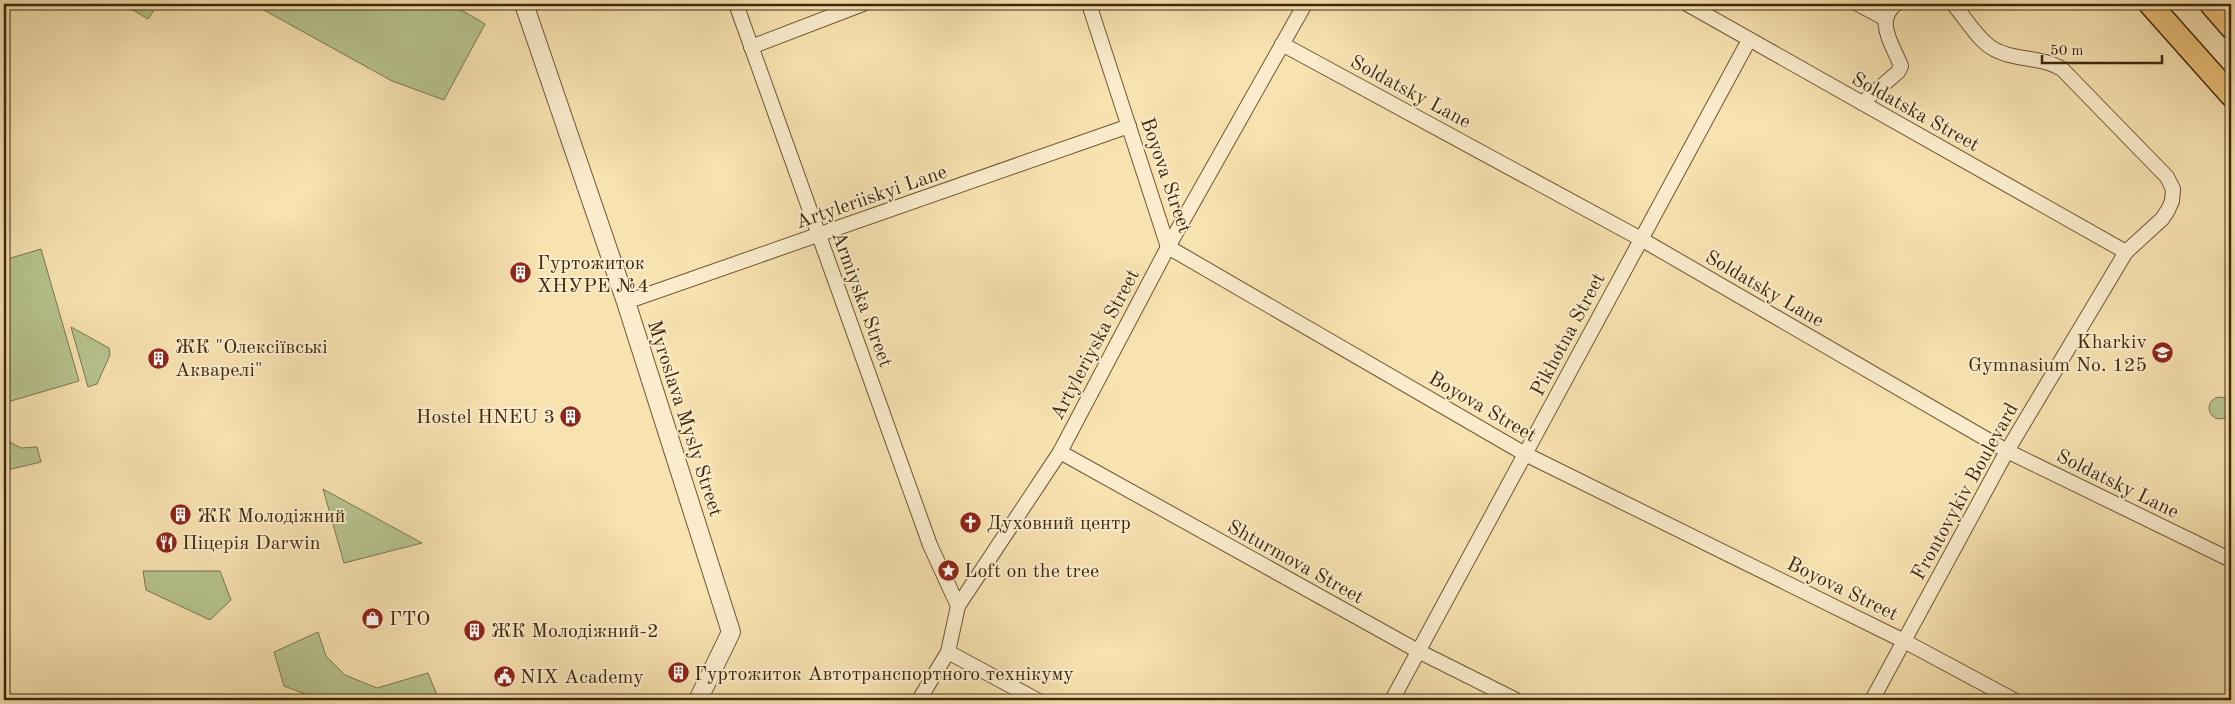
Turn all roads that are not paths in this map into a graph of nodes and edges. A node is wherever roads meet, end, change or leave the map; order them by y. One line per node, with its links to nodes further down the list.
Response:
1 (524, 4): 24 (street, Myroslava Mysly Street)
2 (736, 4): 16 (street, Armiyska Street)
3 (863, 4): 16 (street)
4 (1089, 4): 19 (street, Boyova Street)
5 (1305, 4): 15 (street, Artyleriyska Street)
6 (1687, 4): 14 (street, Soldatska Street)
7 (1858, 4): 12 (street)
8 (1896, 4): 12 (street)
9 (1953, 4): 23 (street, Frontovykiv Boulevard)
10 (2150, 4): 17 (main road)
11 (2211, 4): 13 (main road)
12 (1884, 18): 18 (street)
13 (2231, 27)
14 (1749, 40): 18 (street, Soldatska Street); 21 (street, Pikhotna Street)
15 (1282, 44): 21 (street, Soldatsky Lane); 22 (street, Artyleriyska Street)
16 (751, 47): 20 (street, Armiyska Street)
17 (2231, 95)
18 (1862, 104): 23 (street, Soldatska Street)
19 (1129, 126): 20 (street, Artyleriiskyi Lane); 22 (street, Boyova Street)
20 (819, 235): 24 (street, Artyleriiskyi Lane); 29 (street, Armiyska Street)
21 (1641, 239): 25 (street, Soldatsky Lane); 27 (street, Pikhotna Street)
22 (1168, 247): 26 (street, Artyleriyska Street); 27 (street, Boyova Street)
23 (2126, 252): 25 (street, Frontovykiv Boulevard)
24 (626, 302): 33 (street, Myroslava Mysly Street)
25 (2007, 451): 28 (street, Soldatsky Lane); 30 (street, Frontovykiv Boulevard)
26 (1060, 452): 29 (street, Artyleriyska Street); 31 (street, Shturmova Street)
27 (1525, 454): 30 (street, Boyova Street); 31 (street, Pikhotna Street)
28 (2231, 560)
29 (958, 606): 32 (street, Artyleriyska Street)
30 (1904, 641): 38 (street, Frontovykiv Boulevard); 39 (street, Boyova Street)
31 (1418, 651): 36 (street, Pikhotna Street); 37 (street, Shturmova Street)
32 (948, 652): 34 (street, Artyleriyska Street); 35 (street)
33 (698, 700)
34 (919, 700)
35 (1037, 700)
36 (1392, 700)
37 (1516, 700)
38 (1872, 700)
39 (2014, 700)

